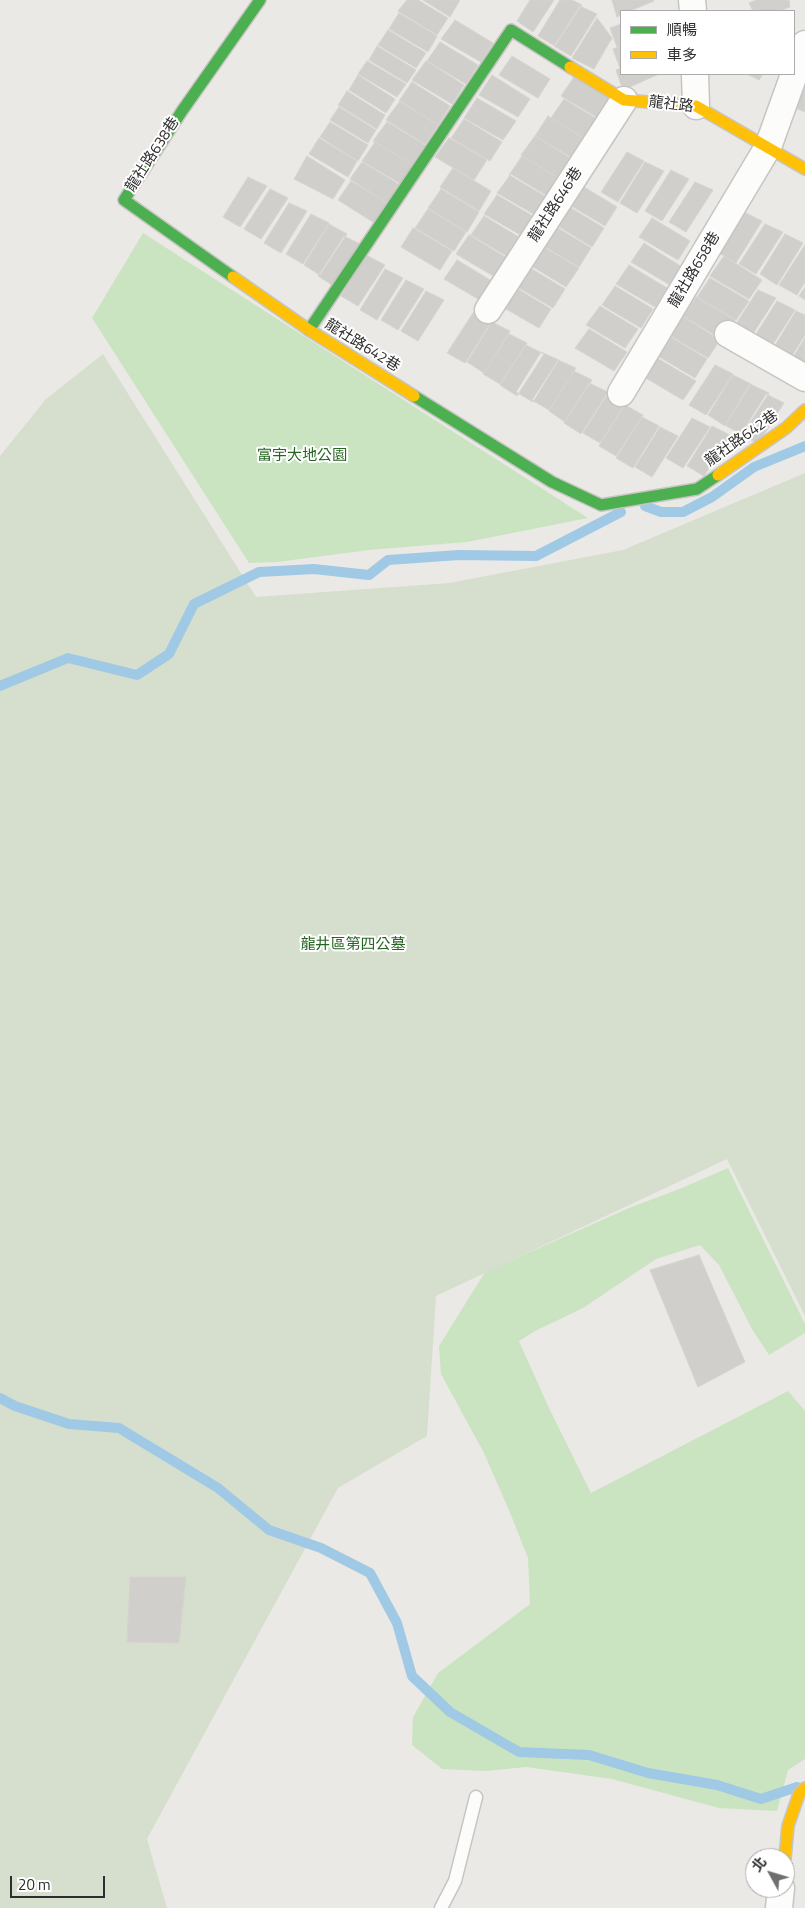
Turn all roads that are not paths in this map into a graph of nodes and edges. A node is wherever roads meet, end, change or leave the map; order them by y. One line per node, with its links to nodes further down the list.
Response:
1 (260, 0): 11 (street, 龍社路638巷)
2 (805, 44): 3 (street)
3 (795, 72)
4 (695, 75): 7 (street)
5 (794, 75): 8 (street)
6 (624, 100): 7 (street, 龍社路); 10 (street, 龍社路646巷); 11 (street, 龍社路642巷)
7 (696, 106): 8 (street, 龍社路)
8 (768, 147): 9 (street, 龍社路); 14 (street, 龍社路658巷)
9 (805, 169)
10 (488, 310)
11 (309, 330): 15 (street, 龍社路642巷)
12 (728, 334): 13 (street)
13 (805, 378)
14 (621, 393)
15 (805, 410)
16 (805, 1788): 18 (street)
17 (476, 1797): 19 (lane)
18 (786, 1848)
19 (441, 1908)

